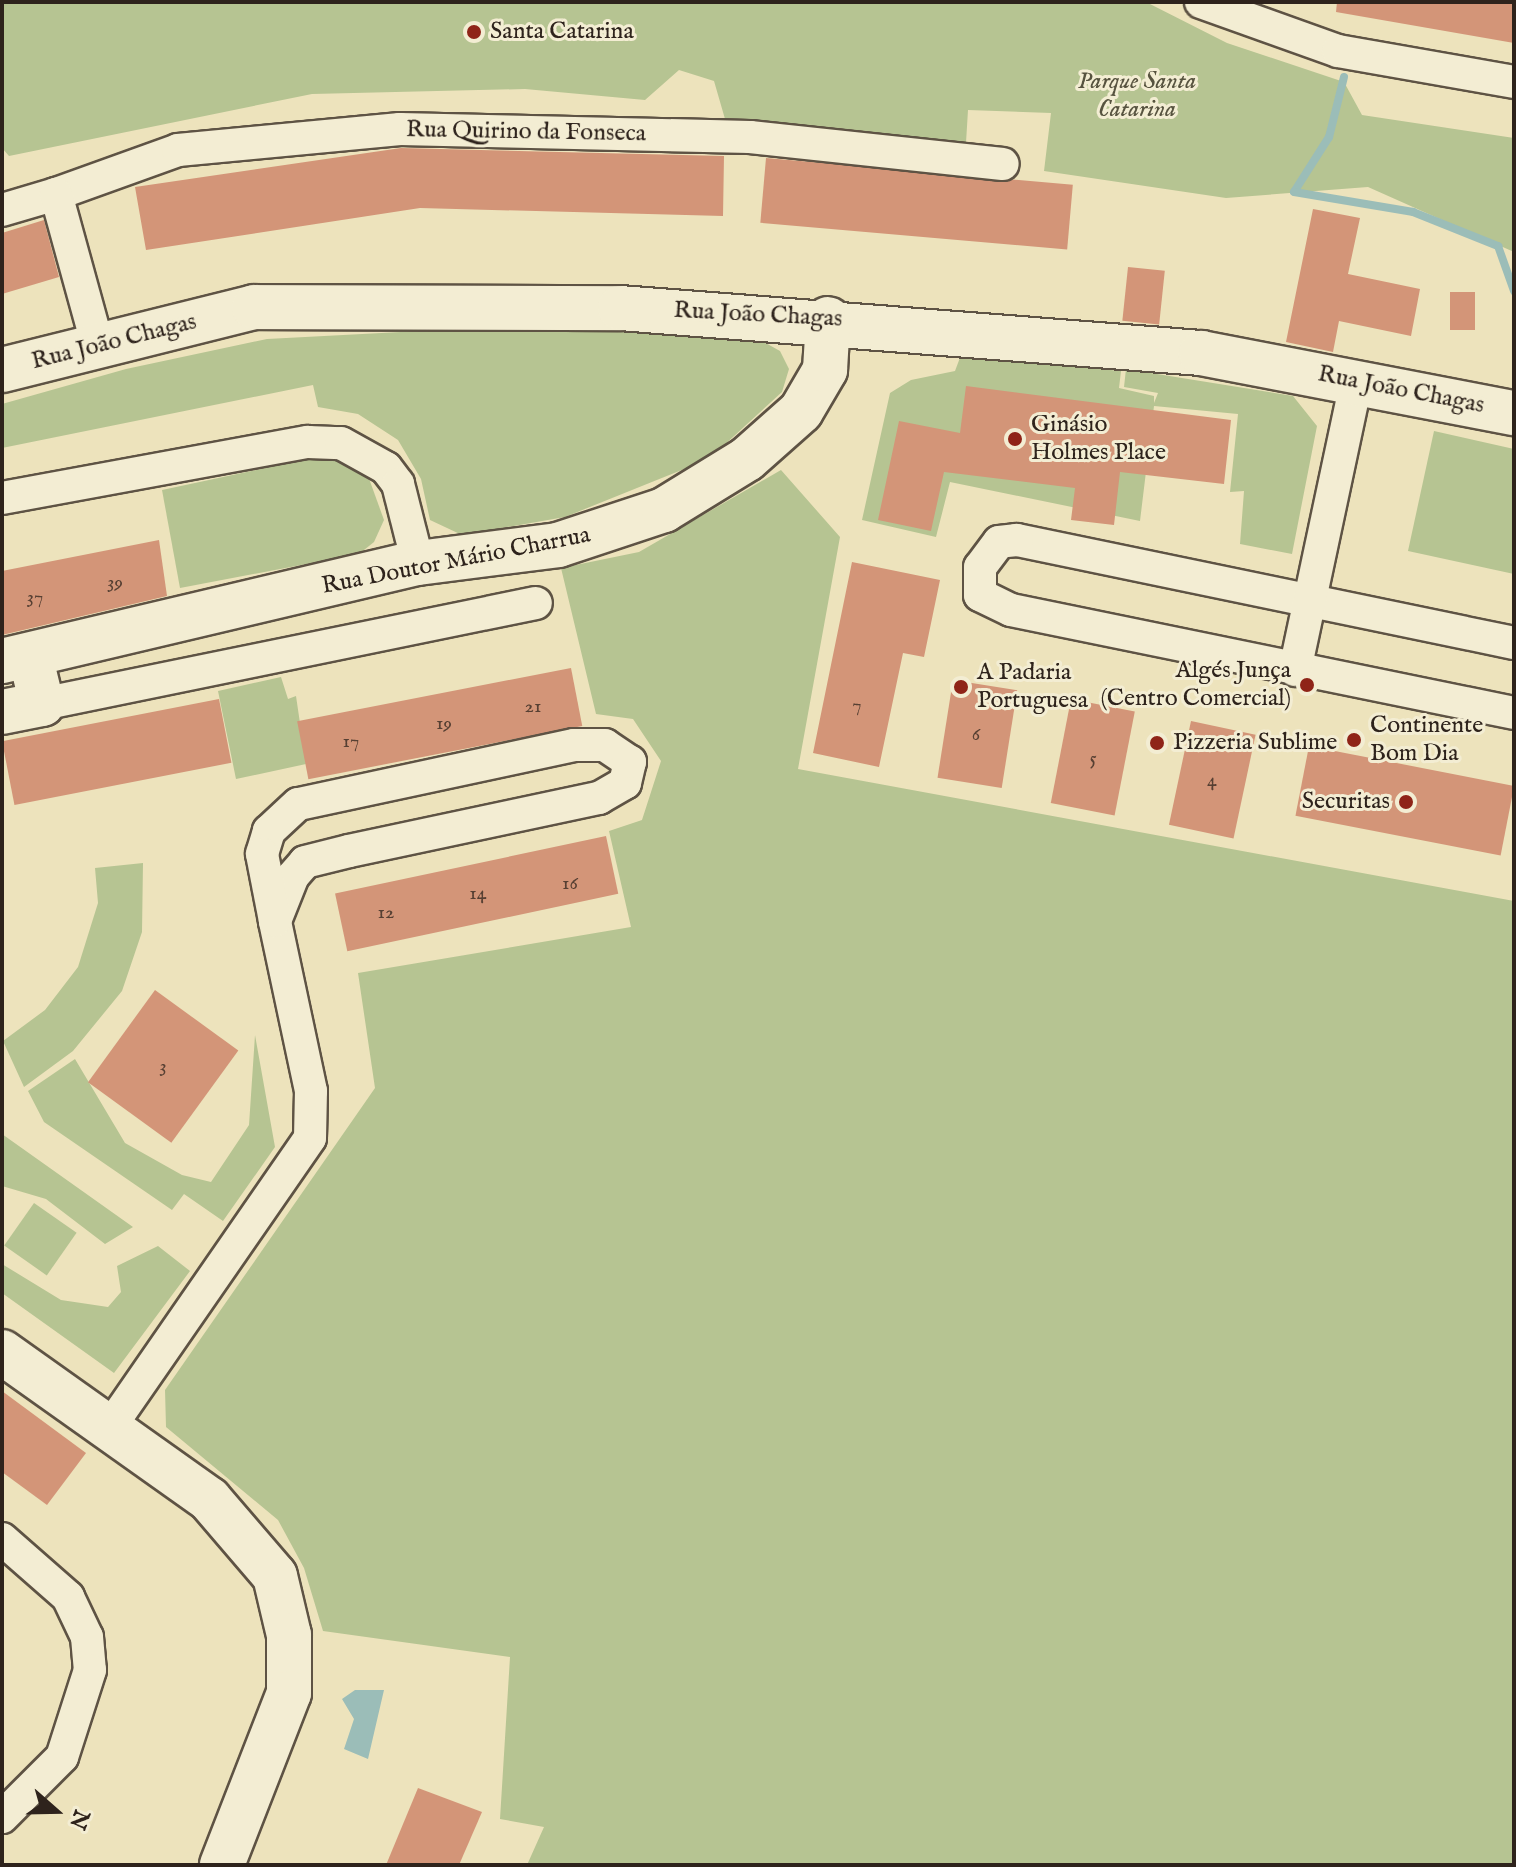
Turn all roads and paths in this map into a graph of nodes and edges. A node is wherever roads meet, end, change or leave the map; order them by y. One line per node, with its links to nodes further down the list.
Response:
1 (1201, 2): 2 (street)
2 (1514, 82)
3 (1003, 164): 4 (street, Rua Quirino da Fonseca)
4 (56, 194): 5 (street, Rua Quirino da Fonseca); 7 (street)
5 (2, 210)
6 (828, 319): 7 (street, Rua João Chagas); 9 (street, Rua João Chagas); 12 (street, Rua Doutor Mário Charrua)
7 (98, 346): 8 (street, Rua João Chagas)
8 (2, 370)
9 (1356, 382): 10 (street, Rua João Chagas); 13 (street)
10 (1514, 413)
11 (2, 498): 12 (street)
12 (418, 563): 16 (street, Rua Doutor Mário Charrua)
13 (1310, 601): 15 (street); 17 (street); 17 (street)
14 (536, 603): 18 (street, Rua Doutor Mário Charrua)
15 (1514, 643)
16 (16, 658): 18 (street, Rua Doutor Mário Charrua)
17 (1295, 670): 19 (street)
18 (22, 708)
19 (1514, 713)
20 (275, 921): 20 (street); 22 (street)
21 (2, 1352): 22 (street)
22 (110, 1427): 25 (street)
23 (10, 1544): 24 (street)
24 (2, 1817)
25 (222, 1865)

